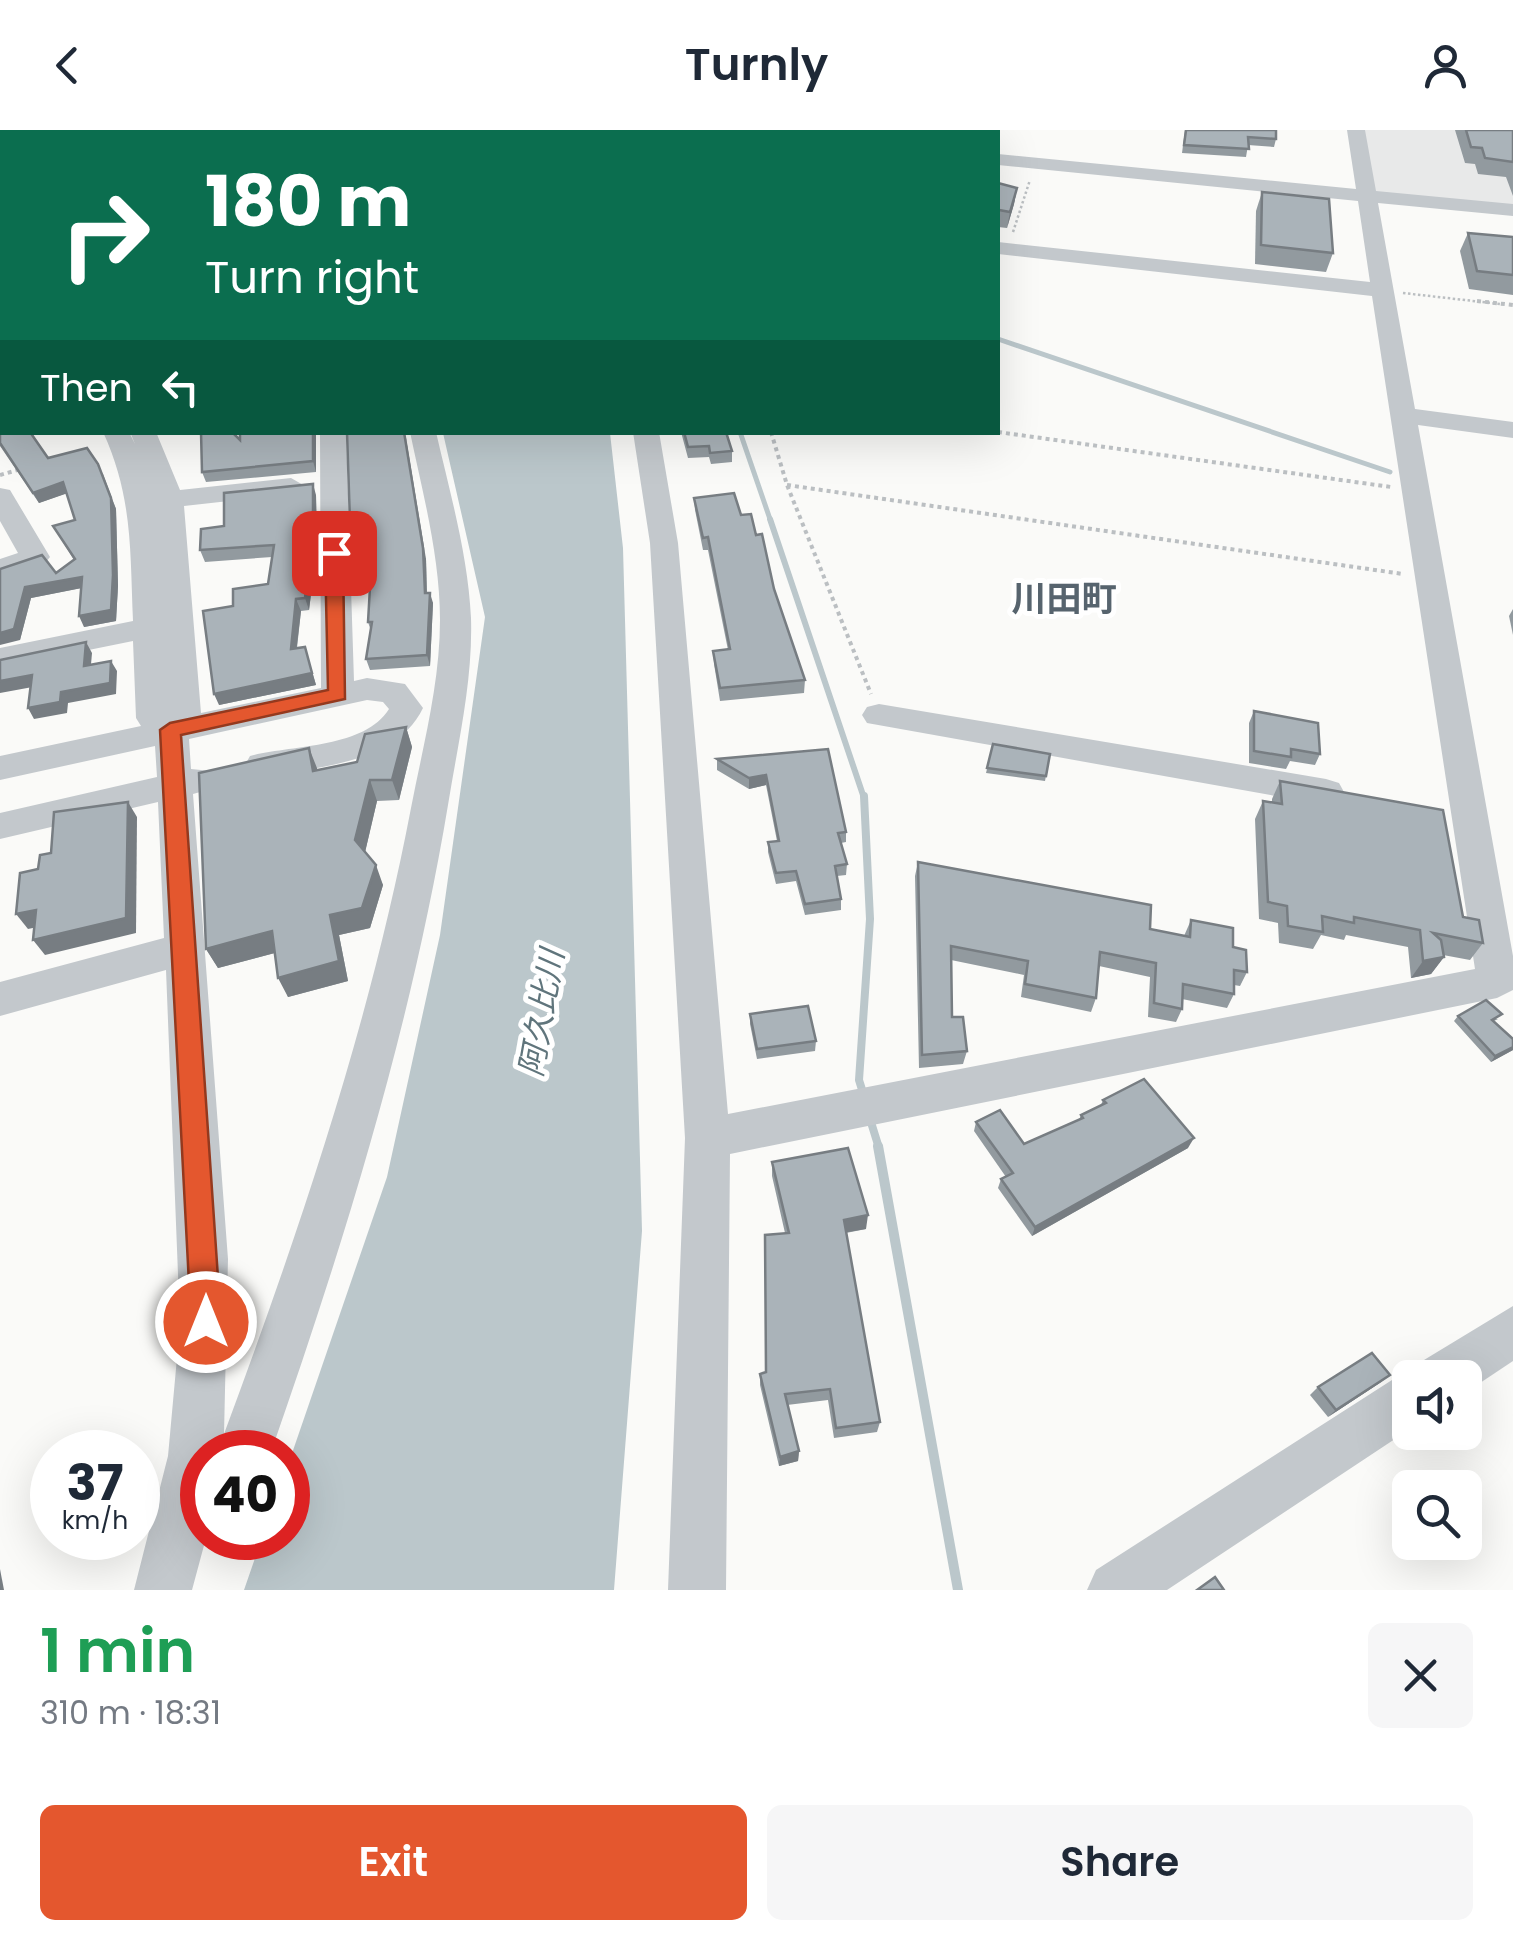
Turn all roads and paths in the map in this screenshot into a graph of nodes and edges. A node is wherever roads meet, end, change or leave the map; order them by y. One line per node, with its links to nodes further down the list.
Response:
1 (1356, 130): 4 (street)
2 (1000, 160): 3 (street)
3 (1036, 163): 4 (street); 6 (path)
4 (1366, 195): 5 (street); 7 (street)
5 (1513, 210)
6 (1003, 248): 7 (street)
7 (1380, 290): 8 (path); 9 (street)
8 (1513, 305)
9 (1400, 416): 10 (street); 24 (street)
10 (1460, 423): 11 (street); 19 (street)
11 (1513, 430)
12 (1000, 432): 24 (path)
13 (117, 435): 29 (street)
14 (145, 435): 26 (street)
15 (333, 435): 22 (street)
16 (424, 435): 48 (street)
17 (646, 435): 43 (street)
18 (772, 435): 23 (path)
19 (1513, 454)
20 (35, 465): 21 (path)
21 (0, 475)
22 (332, 482): 26 (street); 31 (street)
23 (787, 485): 28 (path); 32 (path)
24 (1414, 490): 28 (street)
25 (0, 496): 27 (street)
26 (170, 499): 33 (street)
27 (0, 569)
28 (1427, 578): 38 (street)
29 (149, 628): 30 (street); 33 (street)
30 (0, 658)
31 (338, 695): 33 (street); 35 (street)
32 (879, 715): 36 (street)
33 (170, 730): 34 (street); 35 (street)
34 (0, 768)
35 (175, 786): 39 (street); 40 (street)
36 (1369, 800)
37 (1428, 810): 38 (street)
38 (1467, 816): 41 (street)
39 (0, 826)
40 (184, 949): 42 (street); 47 (street)
41 (1505, 988): 43 (street)
42 (0, 999)
43 (708, 1138): 51 (street)
44 (1513, 1331): 45 (street)
45 (1469, 1360)
46 (1392, 1410): 52 (street)
47 (202, 1430)
48 (252, 1430)
49 (180, 1545): 50 (street)
50 (163, 1590)
51 (698, 1590)
52 (1116, 1590)

